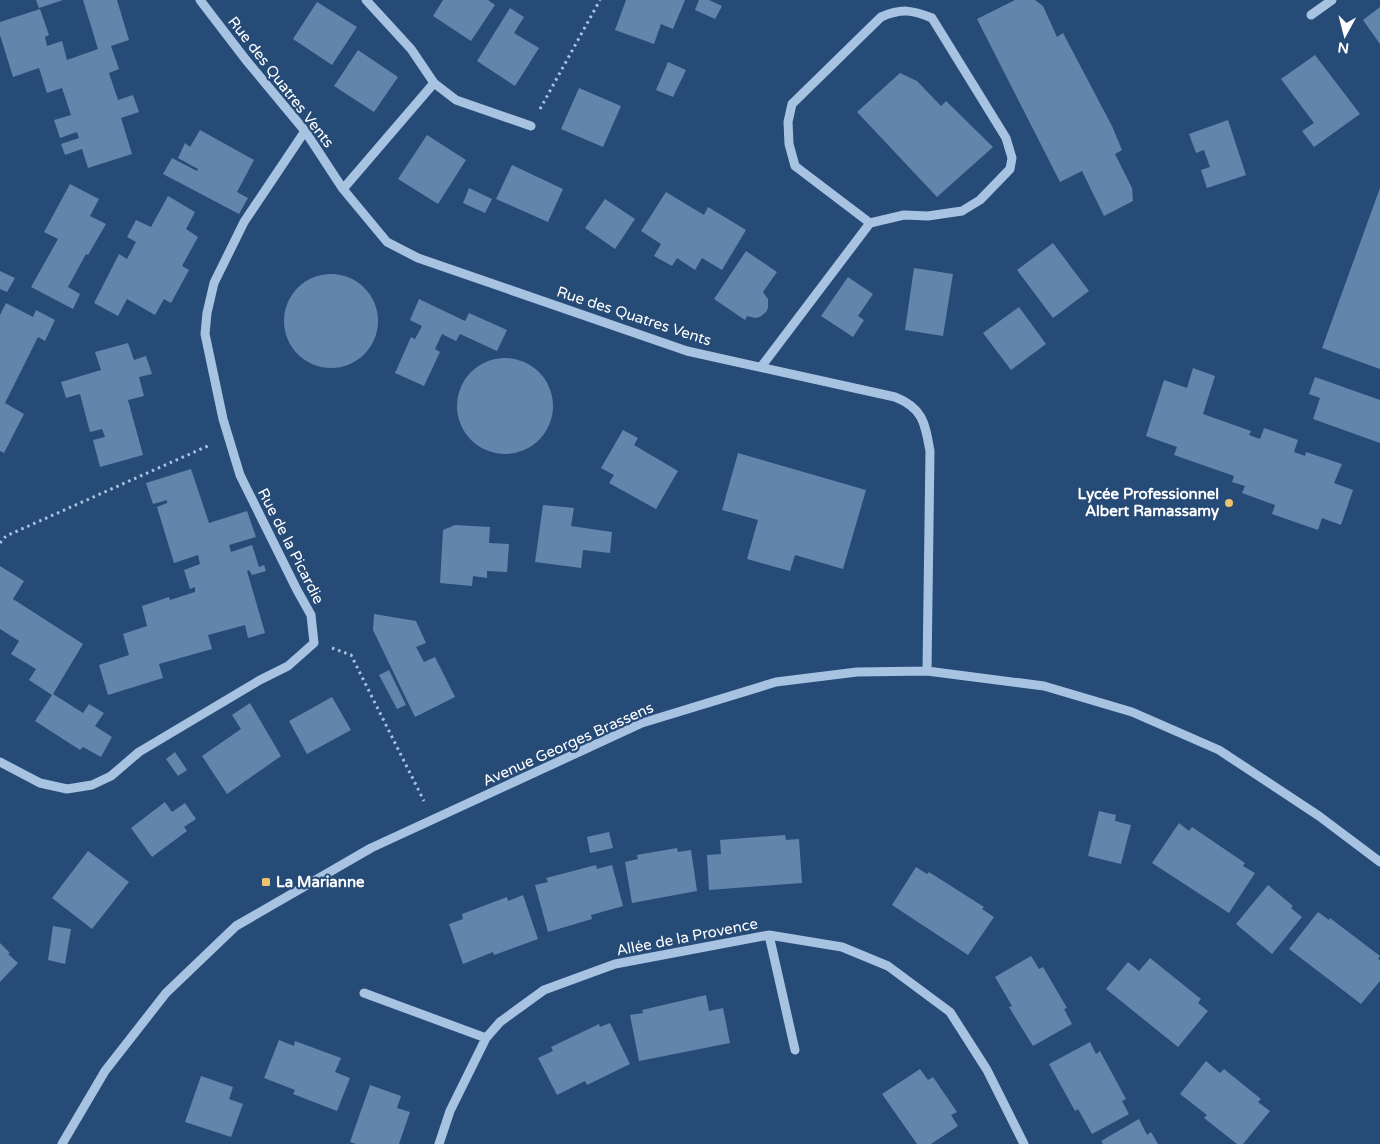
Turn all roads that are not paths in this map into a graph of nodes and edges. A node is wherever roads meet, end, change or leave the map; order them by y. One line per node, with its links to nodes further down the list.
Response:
1 (200, 0): 7 (street, Rue des Quatres Vents)
2 (366, 0): 5 (street)
3 (1332, 0): 4 (street)
4 (1311, 15)
5 (434, 83): 6 (street); 8 (street)
6 (531, 126)
7 (305, 131): 8 (street, Rue des Quatres Vents); 12 (street, Rue de la Picardie)
8 (343, 189): 10 (street, Rue des Quatres Vents)
9 (870, 223): 9 (street); 10 (street)
10 (761, 367): 11 (street, Rue des Quatres Vents)
11 (927, 671): 13 (street, Avenue Georges Brassens); 18 (street, Avenue Georges Brassens)
12 (0, 762)
13 (1380, 862)
14 (769, 935): 16 (street, Allée de la Provence); 17 (street); 20 (street, Allée de la Provence)
15 (364, 993): 16 (street)
16 (486, 1038): 19 (street, Allée de la Provence)
17 (794, 1050)
18 (62, 1144)
19 (439, 1144)
20 (1024, 1144)

